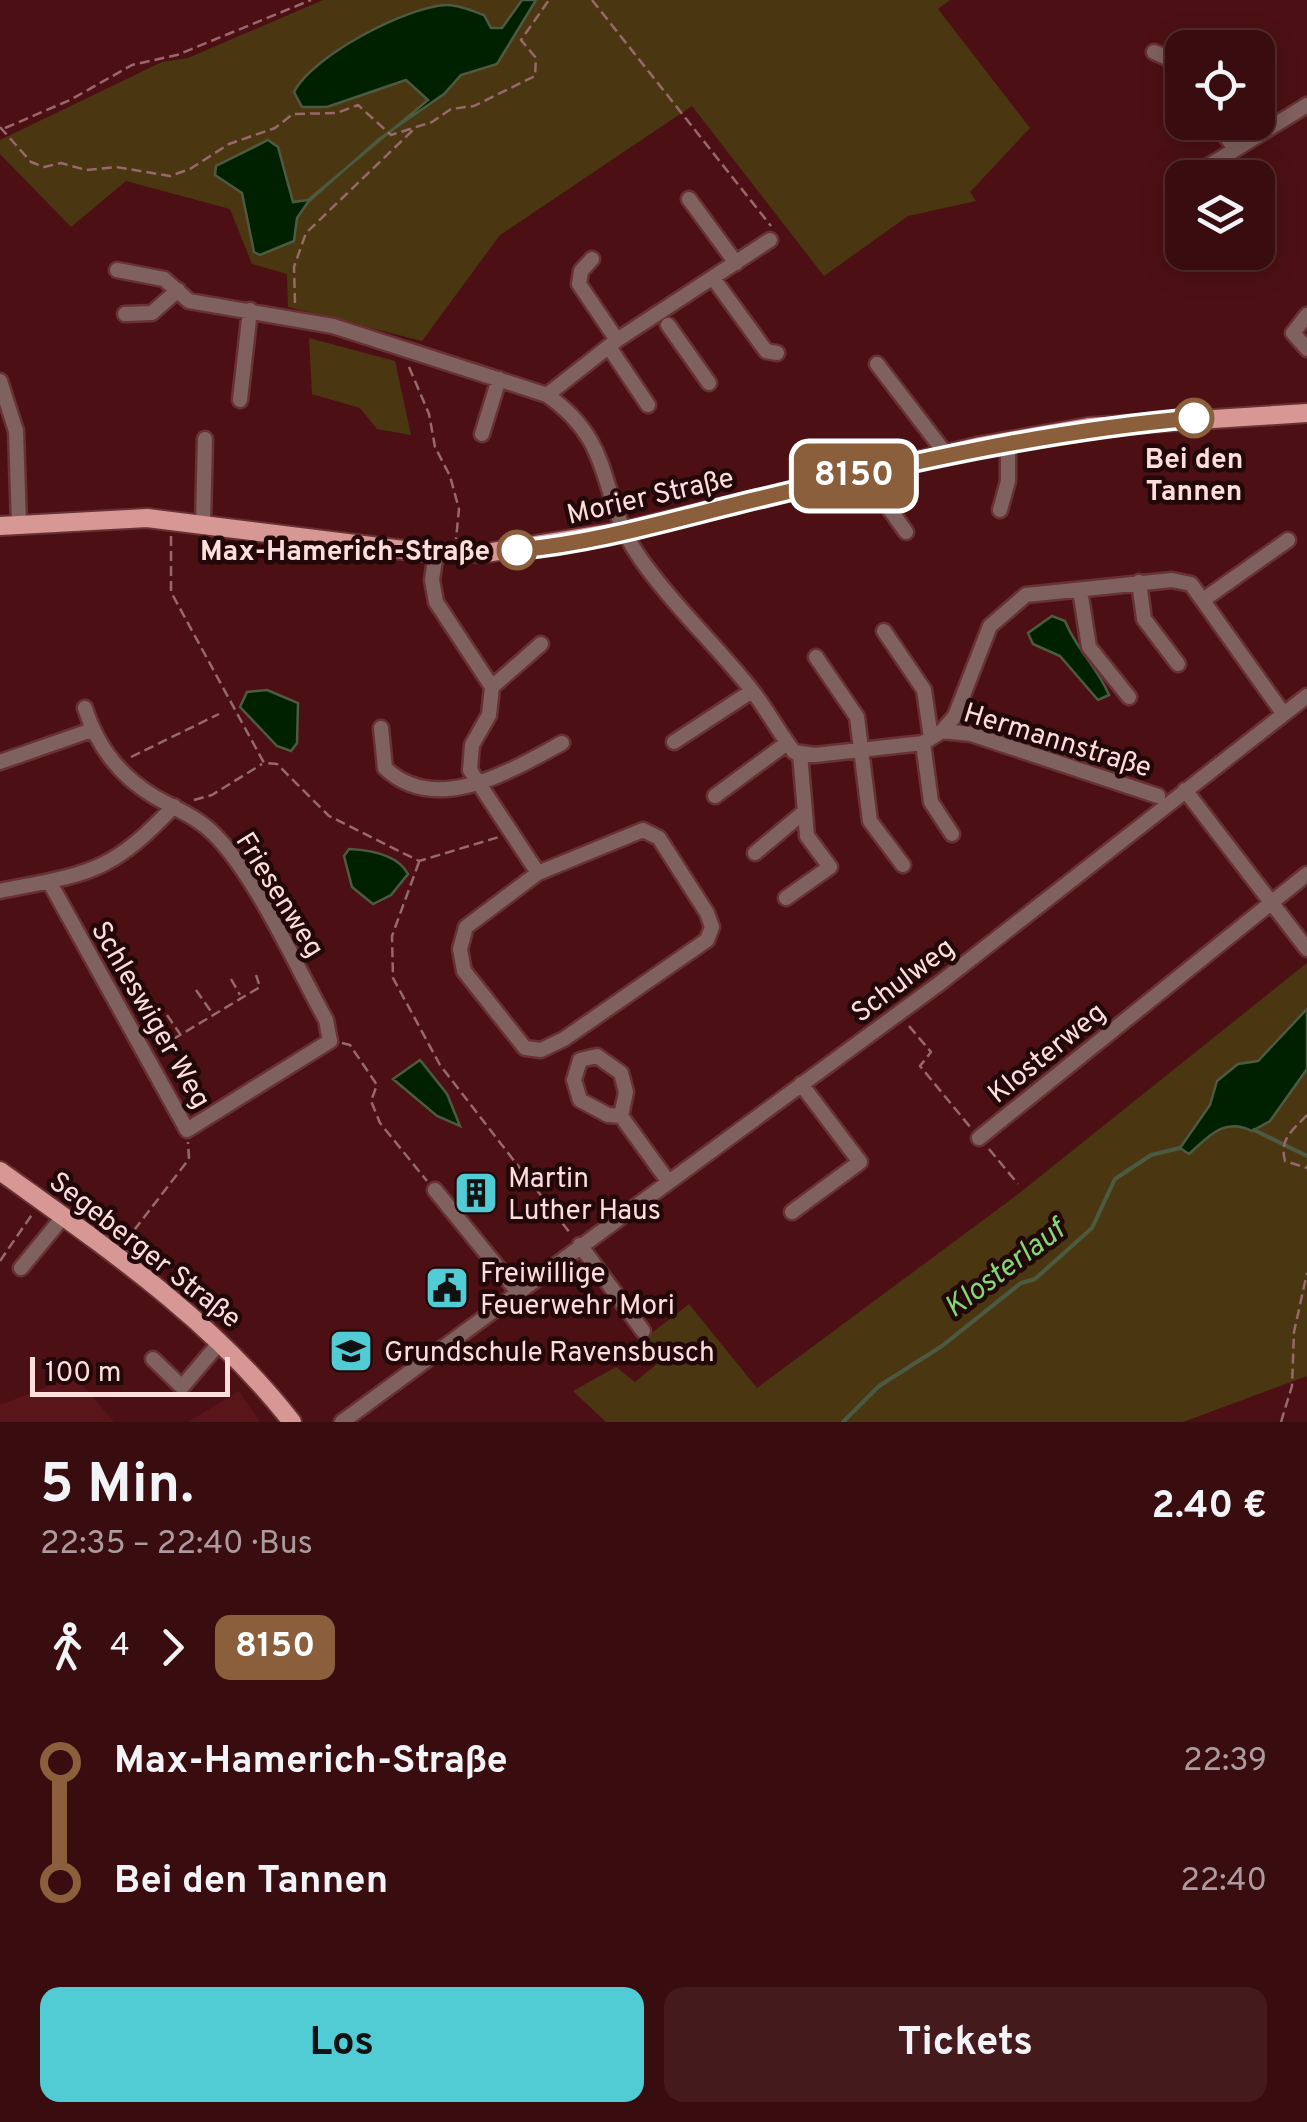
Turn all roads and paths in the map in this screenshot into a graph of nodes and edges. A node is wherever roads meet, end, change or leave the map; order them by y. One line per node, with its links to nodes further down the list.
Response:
1 (311, 0): 7 (path)
2 (549, 0): 8 (path)
3 (592, 0): 13 (path)
4 (1154, 52): 5 (street)
5 (1165, 57)
6 (1307, 105): 10 (street)
7 (2, 128): 8 (path)
8 (415, 128): 22 (path)
9 (1229, 140): 10 (street)
10 (1235, 149): 11 (street)
11 (1218, 160)
12 (689, 199): 15 (street)
13 (770, 240): 15 (street)
14 (592, 259): 24 (street)
15 (736, 263): 17 (street)
16 (116, 270): 18 (street)
17 (712, 278): 24 (street); 27 (street)
18 (178, 290): 19 (street); 20 (street)
19 (250, 310): 22 (street); 33 (street)
20 (126, 314)
21 (1307, 315): 26 (street)
22 (296, 316): 25 (street)
23 (668, 325): 31 (street)
24 (613, 344): 32 (street); 34 (street)
25 (404, 348): 29 (street); 48 (path)
26 (1307, 350)
27 (776, 353)
28 (877, 364): 39 (street)
29 (499, 378): 32 (street); 36 (street)
30 (0, 382): 44 (street)
31 (709, 383)
32 (547, 394): 45 (street)
33 (240, 400)
34 (648, 404)
35 (1307, 413): 38 (main road, Morier Straße)
36 (482, 434)
37 (205, 439): 43 (street)
38 (1008, 441): 39 (main road, Morier Straße); 41 (street)
39 (946, 454): 40 (main road, Morier Straße)
40 (864, 474): 45 (main road, Morier Straße); 46 (street)
41 (1000, 510)
42 (173, 519): 43 (main road, Morier Straße); 44 (main road, Morier Straße); 72 (path)
43 (202, 523): 48 (main road, Morier Straße)
44 (9, 525)
45 (623, 532): 48 (main road, Morier Straße); 57 (street)
46 (906, 532)
47 (1288, 540): 51 (street)
48 (436, 553): 56 (street)
49 (1139, 582): 50 (street, Hermannstraße); 51 (street, Hermannstraße); 55 (street)
50 (1080, 590): 59 (street); 65 (street, Hermannstraße)
51 (1202, 600): 61 (street)
52 (884, 631): 65 (street, Hermannstraße)
53 (540, 644): 56 (street)
54 (816, 657): 69 (street)
55 (1178, 664)
56 (492, 687): 74 (street)
57 (752, 691): 66 (street); 68 (street)
58 (1307, 696): 61 (street, Schulweg)
59 (1129, 697)
60 (85, 708): 64 (street, Friesenweg)
61 (1283, 713): 75 (street, Schulweg)
62 (219, 714): 73 (path)
63 (381, 728): 74 (street)
64 (92, 730): 71 (street); 73 (street, Friesenweg)
65 (932, 737): 69 (street, Hermannstraße); 77 (street, Hermannstraße); 81 (street, Hermannstraße)
66 (674, 742)
67 (562, 743): 74 (street)
68 (787, 743): 70 (street); 76 (street)
69 (860, 751): 70 (street, Hermannstraße); 84 (street)
70 (800, 754): 79 (street)
71 (0, 762)
72 (264, 763): 78 (path); 83 (path)
73 (116, 765): 78 (street, Friesenweg)
74 (478, 782): 80 (street)
75 (1185, 790): 90 (street); 96 (street, Schulweg)
76 (714, 796)
77 (1158, 796)
78 (174, 806): 87 (street); 101 (street, Friesenweg)
79 (804, 812): 82 (street); 89 (street)
80 (515, 832): 83 (path); 85 (street)
81 (952, 834)
82 (755, 852)
83 (419, 861): 117 (path)
84 (903, 864)
85 (538, 874): 100 (street); 100 (street)
86 (1307, 874): 90 (street, Klosterweg)
87 (50, 883): 88 (street); 102 (street, Schleswiger Weg)
88 (0, 891)
89 (786, 898)
90 (1270, 903): 91 (street); 108 (street, Klosterweg)
91 (1307, 949)
92 (256, 975): 95 (path)
93 (231, 979): 95 (path)
94 (196, 990): 98 (path)
95 (242, 998): 98 (path)
96 (898, 1013): 104 (street, Schulweg); 108 (path, Klosterweg)
97 (167, 1015): 99 (path)
98 (213, 1015): 99 (path)
99 (180, 1035): 102 (path)
100 (564, 1039): 103 (street)
101 (330, 1041): 107 (street, Schleswiger Weg); 113 (path)
102 (146, 1056): 107 (street, Schleswiger Weg)
103 (580, 1060): 106 (street); 106 (street)
104 (801, 1084): 111 (street, Schulweg); 115 (street)
105 (1307, 1115): 109 (path)
106 (621, 1116): 111 (street)
107 (187, 1130): 118 (path)
108 (979, 1138): 112 (path)
109 (1307, 1168)
110 (2, 1177): 114 (main road, Segeberger Straße)
111 (668, 1181): 117 (street, Schulweg)
112 (1018, 1184)
113 (435, 1190): 122 (street)
114 (42, 1201): 116 (main road, Segeberger Straße); 119 (path)
115 (792, 1212)
116 (64, 1217): 118 (main road, Segeberger Straße); 120 (street)
117 (580, 1245): 122 (street, Schulweg); 123 (street)
118 (115, 1254): 124 (main road, Segeberger Straße)
119 (0, 1261)
120 (22, 1268)
121 (1307, 1273): 128 (path)
122 (517, 1291): 127 (street, Schulweg)
123 (643, 1331)
124 (220, 1342): 125 (street); 126 (main road, Segeberger Straße)
125 (153, 1359)
126 (292, 1422)
127 (342, 1422)
128 (1281, 1422)

